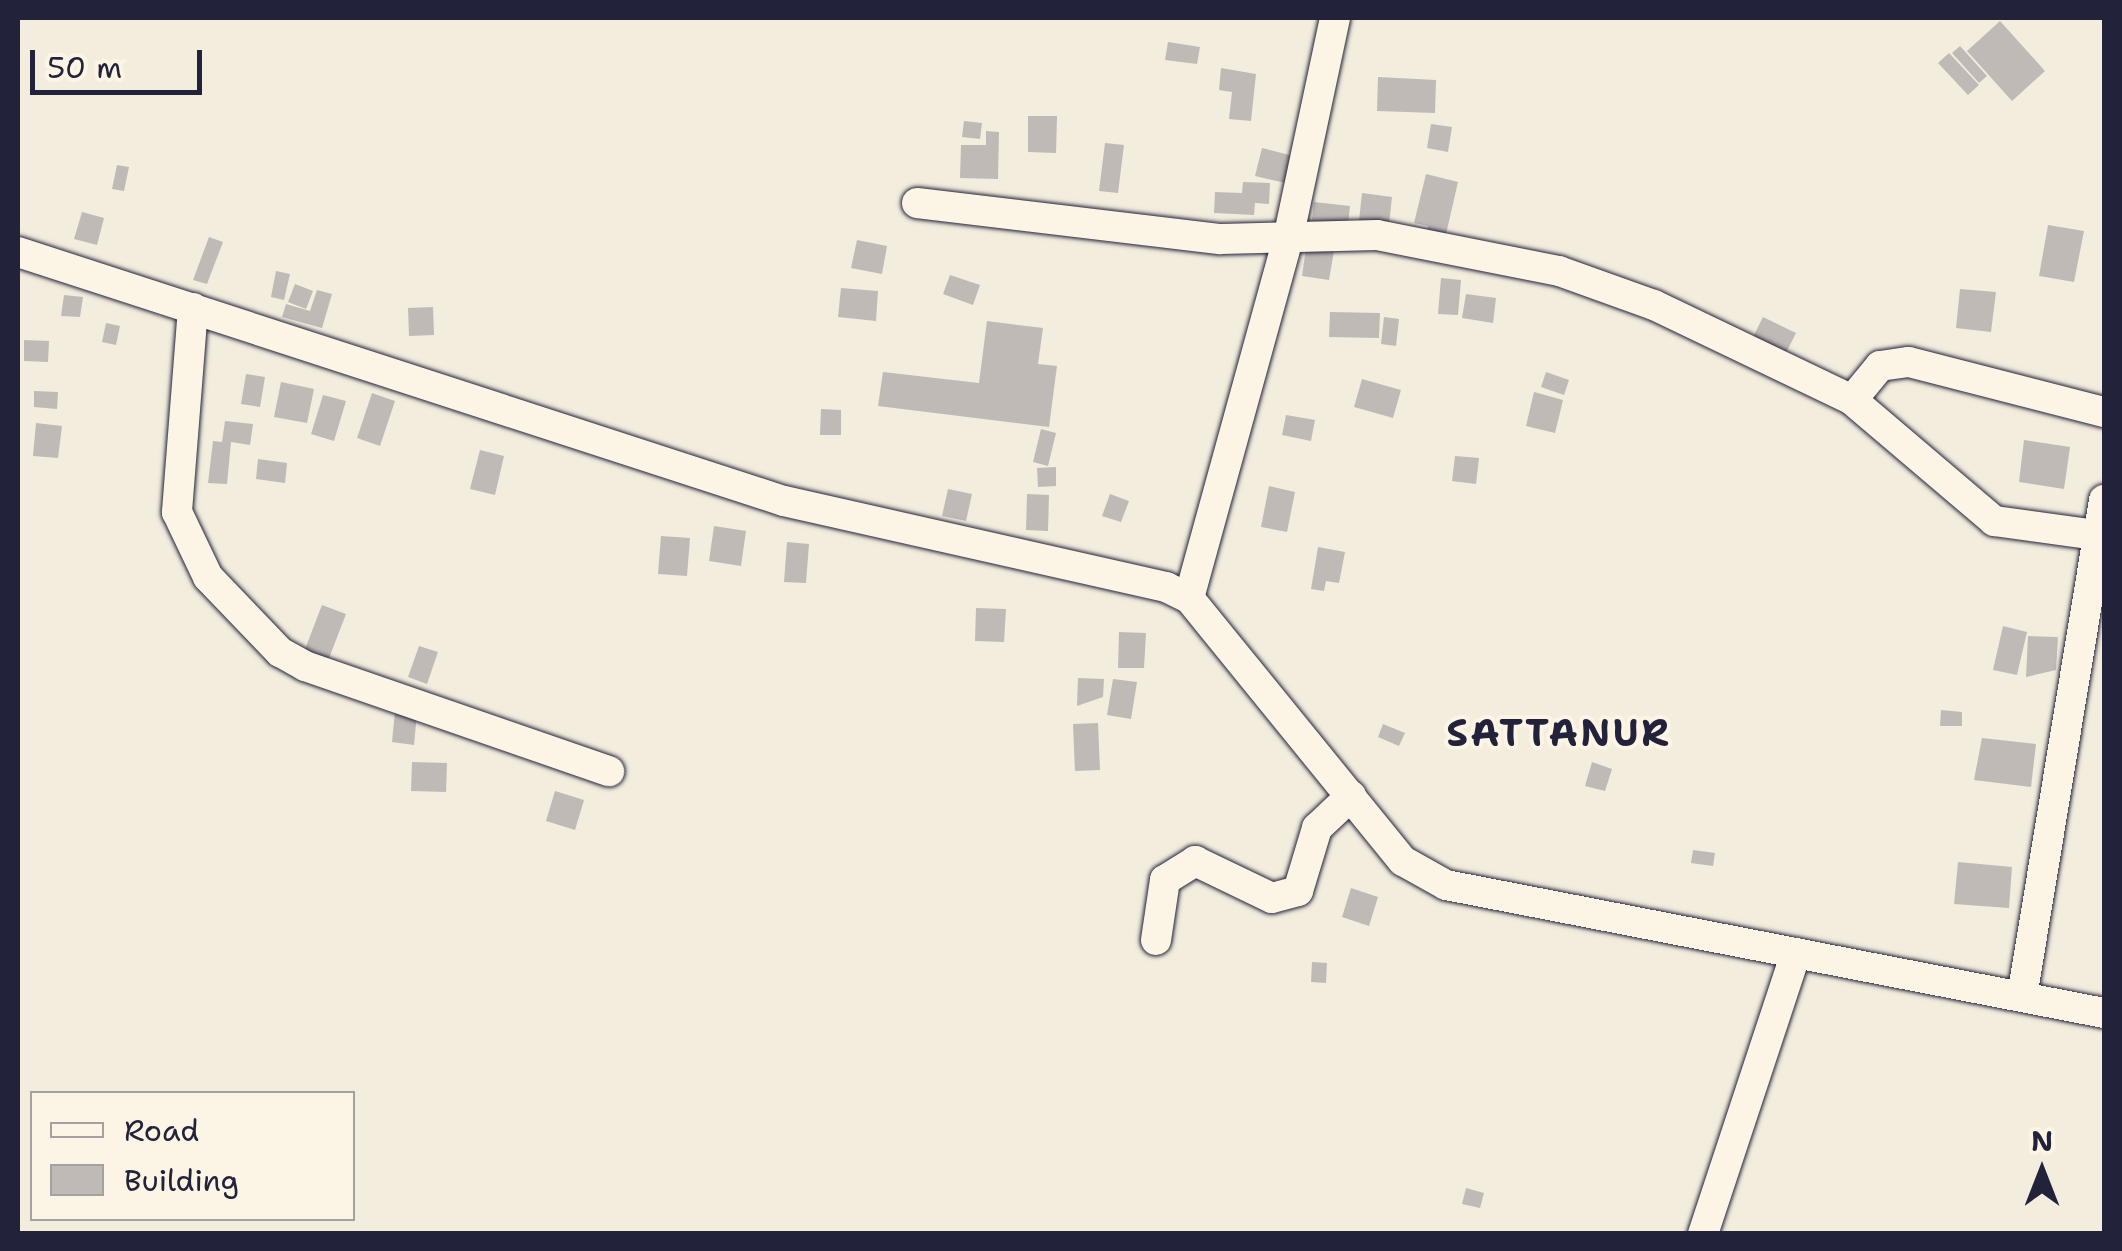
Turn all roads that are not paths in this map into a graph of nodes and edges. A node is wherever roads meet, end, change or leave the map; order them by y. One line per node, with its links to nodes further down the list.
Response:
1 (1335, 18): 3 (street)
2 (917, 203): 3 (street)
3 (1288, 239): 6 (street); 10 (street)
4 (18, 252): 5 (street)
5 (193, 308): 10 (street); 11 (street)
6 (1852, 400): 7 (street); 9 (street)
7 (2104, 412)
8 (2104, 500): 9 (street)
9 (2100, 536): 15 (street)
10 (1190, 598): 12 (street)
11 (610, 771)
12 (1351, 796): 13 (street); 14 (street)
13 (1156, 940)
14 (1796, 953): 15 (street); 17 (street)
15 (2022, 997): 16 (street)
16 (2104, 1013)
17 (1703, 1234)

